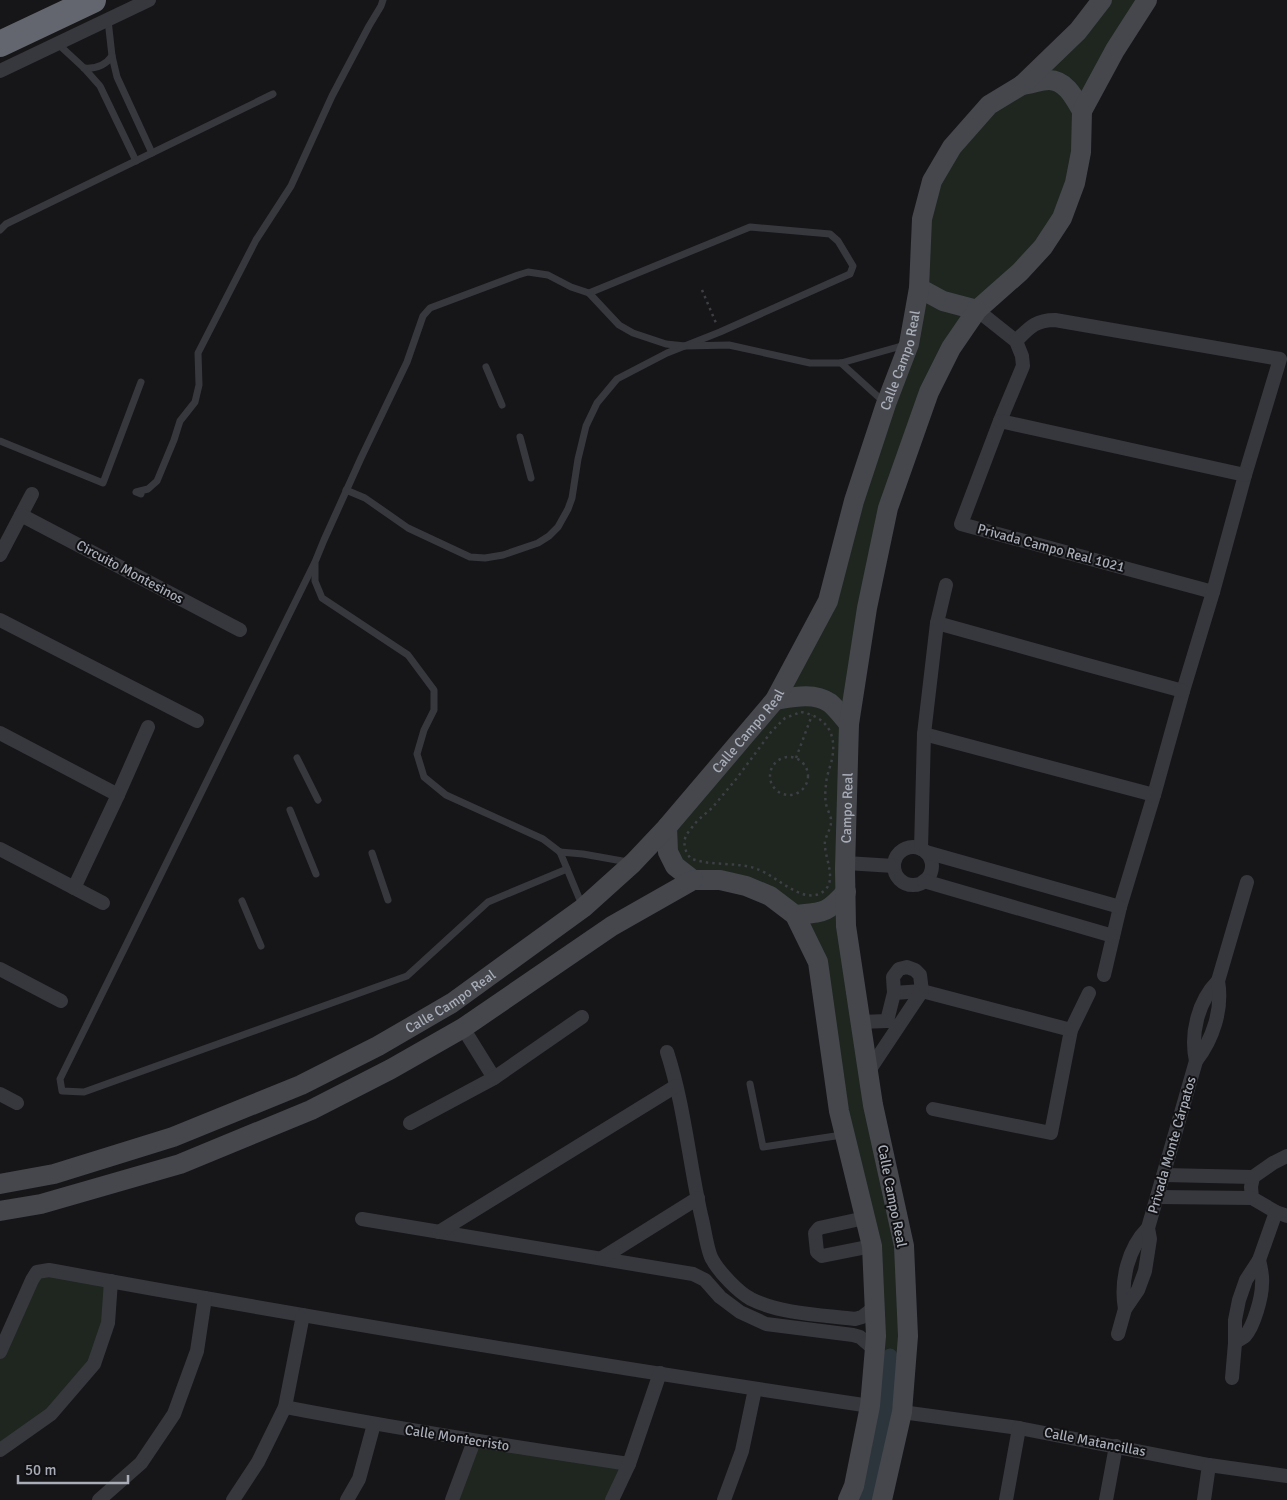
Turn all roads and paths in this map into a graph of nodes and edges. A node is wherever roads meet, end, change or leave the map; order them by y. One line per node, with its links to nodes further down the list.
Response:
1 (149, 0): 5 (street)
2 (383, 0): 37 (lane)
3 (1102, 0): 11 (street, Calle Campo Real)
4 (1140, 2): 13 (street)
5 (101, 10): 6 (street); 7 (highway); 8 (lane)
6 (57, 43): 9 (lane); 10 (street)
7 (0, 44)
8 (112, 56): 9 (lane); 14 (lane)
9 (84, 68): 15 (lane)
10 (0, 70)
11 (1022, 85): 13 (street); 17 (street, Calle Campo Real)
12 (273, 94): 14 (lane)
13 (1082, 111): 20 (street)
14 (152, 153): 15 (lane)
15 (136, 161): 16 (lane)
16 (0, 230)
17 (920, 288): 20 (street); 23 (street, Calle Campo Real)
18 (702, 290): 21 (path)
19 (589, 293): 21 (lane); 24 (lane); 35 (lane)
20 (976, 310): 22 (street); 50 (street)
21 (720, 332): 24 (lane)
22 (1016, 341): 30 (street, Privada Campo Real 1021); 33 (street)
23 (909, 344): 25 (lane); 28 (street, Calle Campo Real)
24 (685, 346): 25 (lane); 35 (lane)
25 (841, 363): 28 (lane)
26 (486, 367): 29 (lane)
27 (141, 382): 32 (lane)
28 (886, 404): 47 (street, Calle Campo Real)
29 (502, 406)
30 (1000, 421): 33 (street); 42 (street, Privada Campo Real 1021)
31 (520, 437): 34 (lane)
32 (0, 441)
33 (1245, 475): 42 (street)
34 (531, 478)
35 (346, 490): 40 (lane)
36 (32, 494): 38 (street)
37 (141, 494)
38 (20, 515): 39 (street); 45 (street, Circuito Montesinos)
39 (0, 555)
40 (315, 562): 63 (lane); 68 (lane)
41 (946, 585): 44 (street)
42 (1213, 592): 46 (street)
43 (0, 620): 49 (street)
44 (937, 623): 46 (street); 53 (street)
45 (240, 630)
46 (1183, 691): 56 (street)
47 (775, 700): 50 (street); 60 (street, Calle Campo Real)
48 (812, 714): 48 (path); 55 (path)
49 (197, 721)
50 (849, 724): 66 (street, Campo Real)
51 (148, 727): 57 (street)
52 (0, 733): 57 (street)
53 (924, 734): 56 (street); 62 (street)
54 (297, 758): 58 (lane)
55 (796, 758): 55 (path)
56 (1154, 795): 78 (street)
57 (118, 796): 73 (street)
58 (318, 800)
59 (290, 810): 69 (lane)
60 (667, 827): 65 (street, Calle Campo Real); 70 (street)
61 (0, 849): 73 (street)
62 (924, 850): 67 (street); 71 (street); 78 (street)
63 (560, 852): 65 (lane); 68 (lane)
64 (372, 853): 75 (lane)
65 (633, 863): 79 (street, Calle Campo Real)
66 (846, 863): 67 (street); 74 (street, Campo Real)
67 (894, 866): 71 (street)
68 (567, 869): 79 (lane)
69 (316, 874)
70 (693, 880): 80 (street); 92 (street, Calle Campo Real)
71 (924, 881): 81 (street)
72 (1247, 882): 105 (street, Privada Monte Cárpatos)
73 (74, 888): 77 (street)
74 (846, 892): 80 (street); 90 (street, Calle Campo Real)
75 (388, 900)
76 (242, 901): 82 (lane)
77 (103, 903)
78 (1120, 907): 81 (street)
79 (583, 908): 107 (street, Calle Campo Real)
80 (795, 915): 103 (street)
81 (1113, 936): 84 (street)
82 (261, 946)
83 (0, 970): 88 (street)
84 (1104, 974)
85 (922, 991): 87 (street); 87 (street); 91 (street); 93 (street)
86 (1089, 992): 93 (street)
87 (894, 993): 91 (street)
88 (61, 1001)
89 (582, 1017): 96 (street)
90 (860, 1022): 91 (street); 95 (street, Calle Campo Real)
91 (893, 1023): 95 (street)
92 (463, 1028): 96 (street); 111 (street, Calle Campo Real)
93 (1071, 1030): 101 (street)
94 (667, 1052): 98 (street)
95 (868, 1072): 138 (street, Calle Campo Real)
96 (494, 1078): 102 (street)
97 (750, 1084): 103 (lane)
98 (676, 1086): 109 (street); 115 (street)
99 (0, 1094): 100 (street)
100 (17, 1103)
101 (934, 1109)
102 (410, 1123)
103 (845, 1135): 113 (street)
104 (1287, 1156): 106 (street)
105 (1164, 1175): 106 (street); 108 (street, Privada Monte Cárpatos)
106 (1253, 1177): 110 (street)
107 (0, 1184)
108 (1157, 1197): 110 (street); 129 (street, Privada Monte Cárpatos)
109 (698, 1198): 117 (street); 118 (street)
110 (1252, 1198): 112 (street)
111 (0, 1211)
112 (1281, 1214): 119 (street)
113 (865, 1218): 116 (street); 116 (street)
114 (362, 1219): 115 (street)
115 (439, 1232): 117 (street)
116 (872, 1246): 123 (street)
117 (602, 1258): 120 (street)
118 (711, 1258): 120 (street); 124 (street)
119 (1259, 1260): 130 (street); 130 (street)
120 (693, 1274): 127 (street)
121 (111, 1281): 122 (street); 132 (street); 143 (street)
122 (205, 1298): 126 (street); 147 (street)
123 (875, 1307): 125 (street); 131 (street)
124 (782, 1309): 125 (street); 127 (street)
125 (812, 1314): 128 (street)
126 (303, 1315): 133 (street); 137 (street)
127 (779, 1326): 128 (street)
128 (810, 1330): 131 (street)
129 (1118, 1334)
130 (1235, 1343): 134 (street)
131 (875, 1350): 136 (street)
132 (0, 1352)
133 (660, 1374): 135 (street); 144 (street)
134 (1232, 1378)
135 (755, 1389): 136 (street); 152 (street)
136 (870, 1406): 153 (street)
137 (285, 1407): 139 (street, Calle Montecristo); 148 (street)
138 (902, 1412): 140 (street, Calle Matancillas); 154 (street, Calle Campo Real)
139 (374, 1424): 141 (street, Calle Montecristo); 149 (street)
140 (1019, 1428): 142 (street, Calle Matancillas); 155 (street)
141 (474, 1441): 144 (street, Calle Montecristo); 150 (street)
142 (1116, 1446): 145 (street, Calle Matancillas); 156 (street)
143 (0, 1450)
144 (629, 1464): 151 (street)
145 (1209, 1465): 146 (street, Calle Matancillas); 157 (street)
146 (1287, 1476)
147 (99, 1500)
148 (233, 1500)
149 (347, 1500)
150 (452, 1500)
151 (612, 1500)
152 (724, 1500)
153 (848, 1500)
154 (882, 1500)
155 (1006, 1500)
156 (1106, 1500)
157 (1204, 1500)

